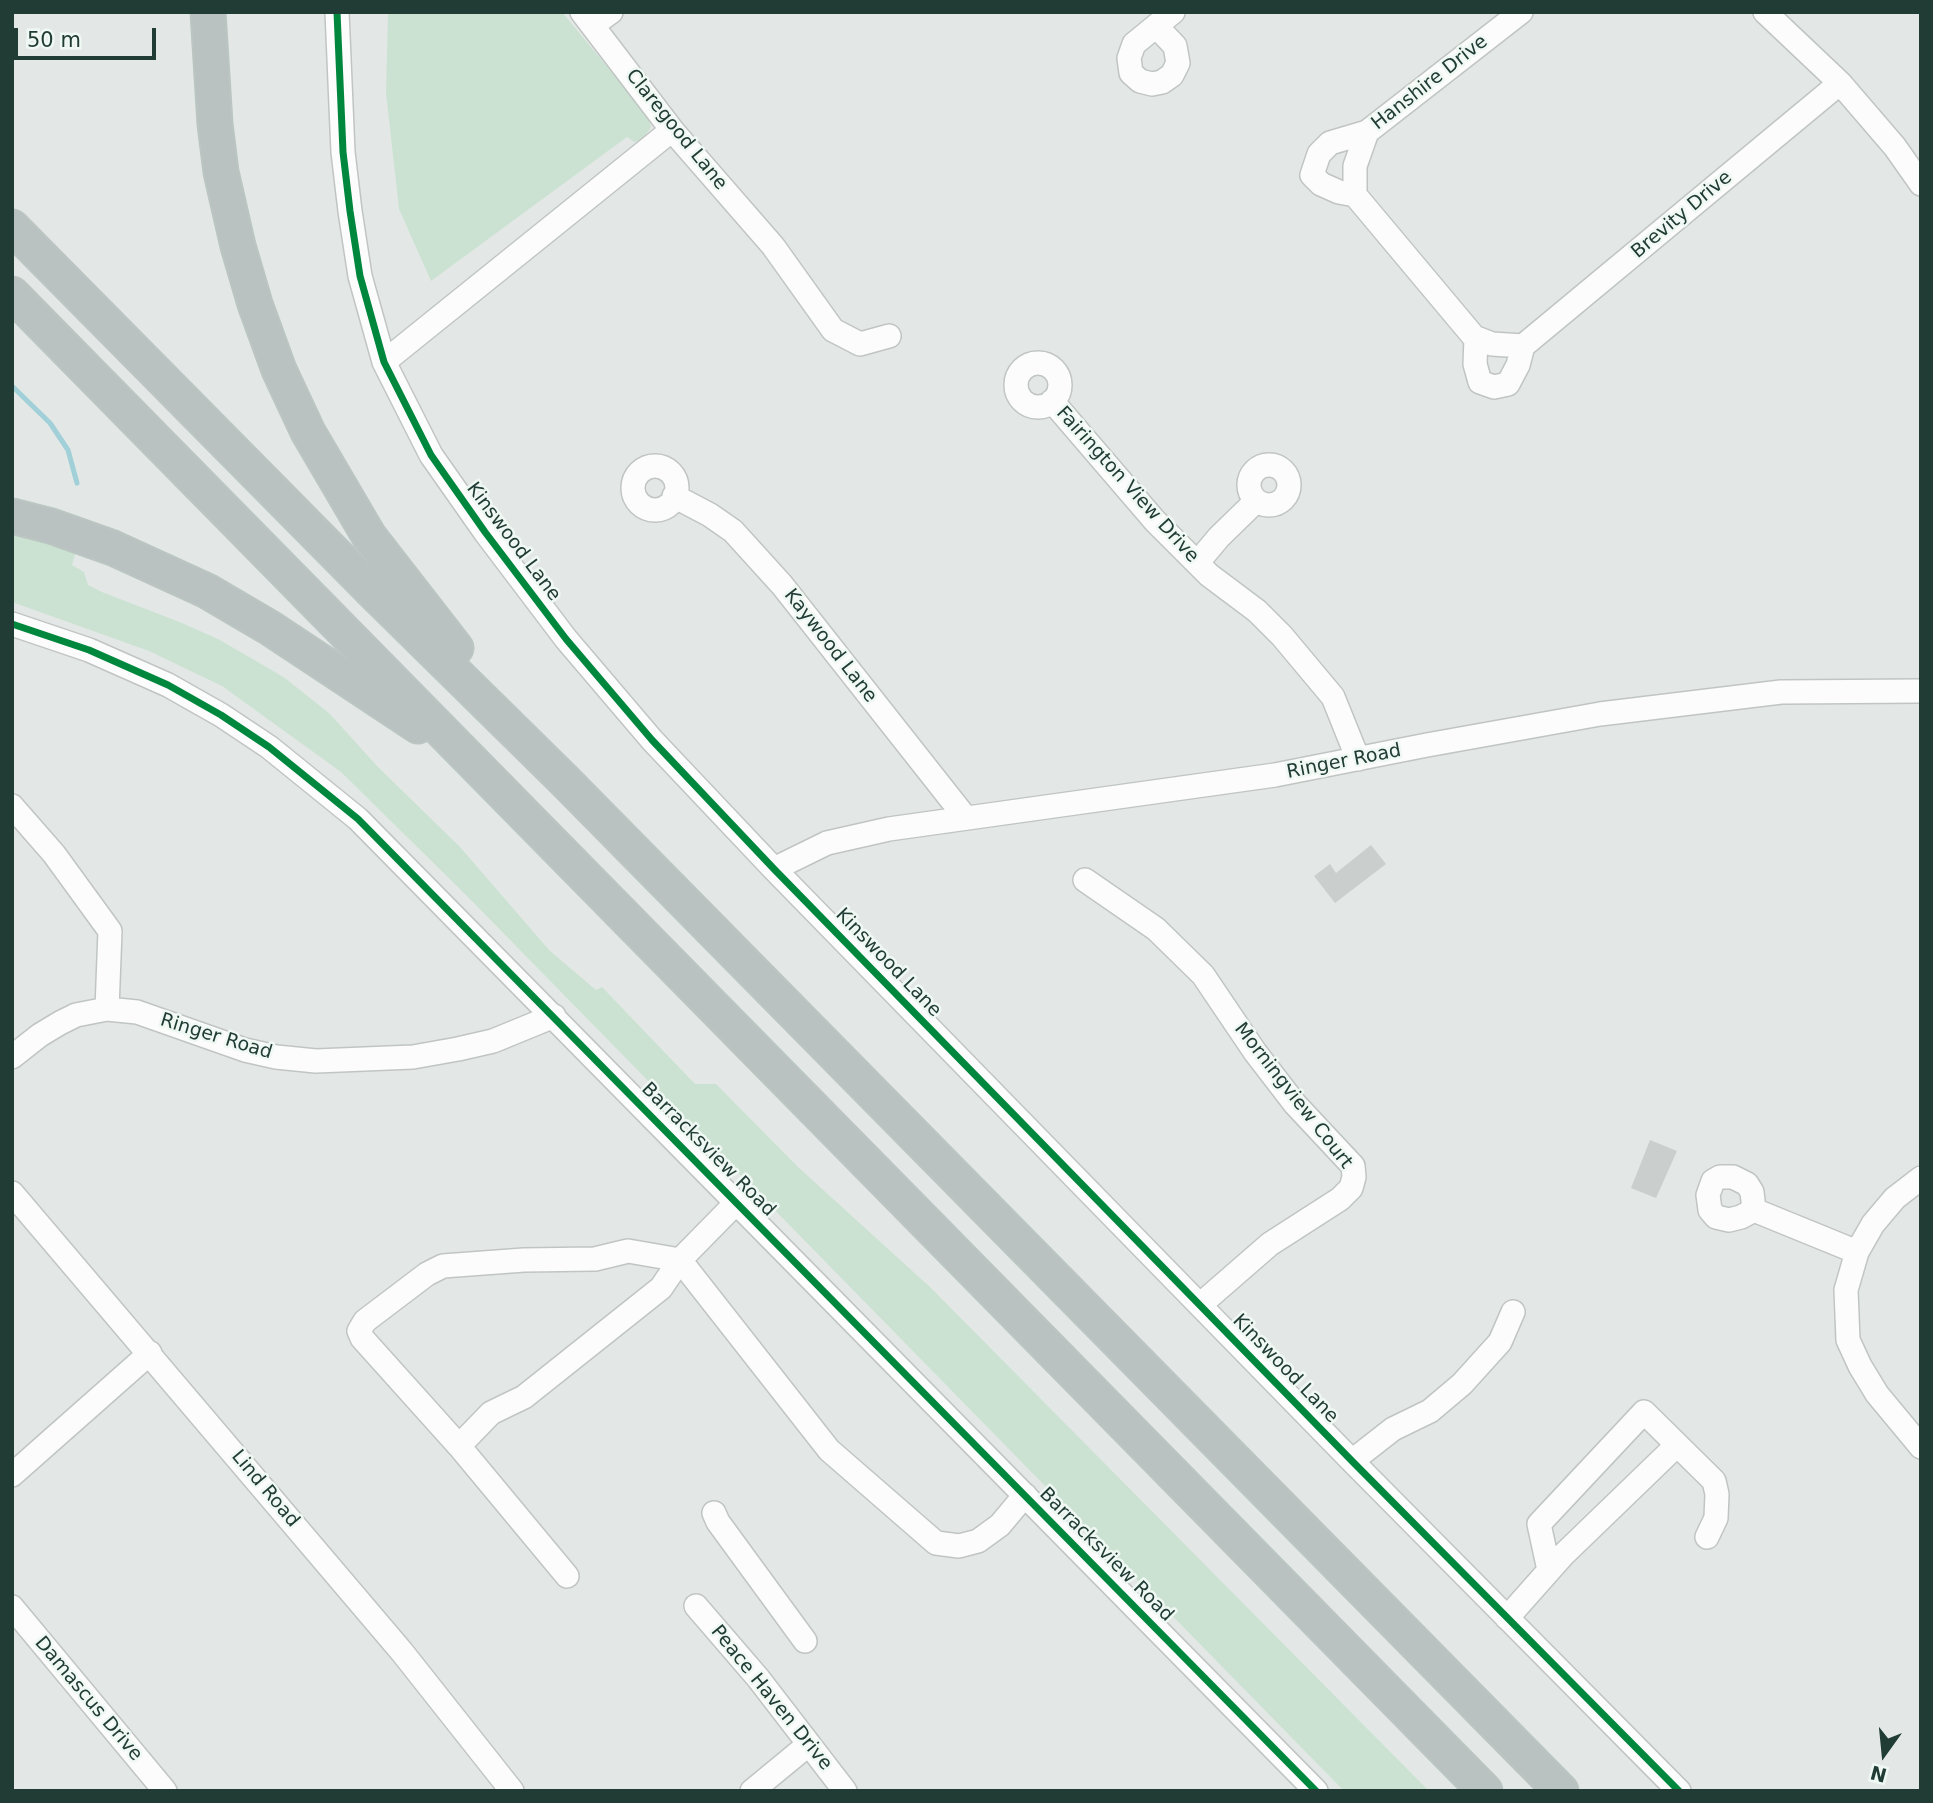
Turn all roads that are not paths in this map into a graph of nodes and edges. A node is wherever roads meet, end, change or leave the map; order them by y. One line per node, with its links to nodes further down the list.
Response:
1 (208, 12): 26 (highway)
2 (337, 12): 16 (street, Kinswood Lane)
3 (1521, 12): 8 (street, Hanshire Drive)
4 (1765, 12): 6 (street)
5 (595, 17): 7 (street, Claregood Lane)
6 (1840, 83): 9 (street); 15 (street, Brevity Drive)
7 (672, 130): 13 (street, Claregood Lane); 16 (street)
8 (1367, 132): 10 (street, Hanshire Drive); 10 (street)
9 (1921, 184)
10 (1355, 195): 14 (street)
11 (12, 227): 26 (highway)
12 (12, 294): 25 (highway)
13 (889, 336)
14 (1476, 338): 15 (street); 15 (street, Brevity Drive)
15 (1523, 346)
16 (384, 362): 29 (street, Kinswood Lane)
17 (1052, 401): 21 (street, Fairington View Drive)
18 (674, 496): 28 (street, Kaywood Lane)
19 (1256, 500): 21 (street)
20 (12, 516): 25 (highway)
21 (1198, 562): 24 (street, Fairington View Drive)
22 (12, 624): 32 (street, Barracksview Road)
23 (1921, 691): 24 (street, Ringer Road)
24 (1358, 759): 28 (street, Ringer Road)
25 (474, 763): 63 (highway)
26 (564, 780): 64 (highway)
27 (12, 806): 31 (street)
28 (965, 817): 29 (street, Ringer Road)
29 (774, 869): 40 (street, Kinswood Lane)
30 (1084, 880): 40 (street, Morningview Court)
31 (107, 1009): 32 (street, Ringer Road); 33 (street, Ringer Road)
32 (554, 1016): 36 (street, Barracksview Road)
33 (12, 1057)
34 (1921, 1178): 38 (street)
35 (12, 1193): 42 (street, Lind Road)
36 (737, 1202): 39 (street); 48 (street, Barracksview Road)
37 (1754, 1210): 38 (street)
38 (1857, 1252): 45 (street)
39 (680, 1260): 44 (street); 44 (street); 48 (street)
40 (1201, 1304): 46 (street, Kinswood Lane)
41 (1513, 1312): 46 (street)
42 (150, 1353): 47 (street); 59 (street, Lind Road)
43 (1678, 1445): 50 (street); 51 (street); 51 (street)
44 (460, 1446): 52 (street)
45 (1921, 1447)
46 (1352, 1461): 55 (street, Kinswood Lane)
47 (12, 1475)
48 (1025, 1495): 62 (street, Barracksview Road)
49 (714, 1513): 56 (street)
50 (1707, 1537)
51 (1549, 1570): 55 (street)
52 (567, 1576)
53 (696, 1606): 57 (street, Peace Haven Drive)
54 (12, 1607): 58 (street, Damascus Drive)
55 (1507, 1618): 65 (street, Kinswood Lane)
56 (805, 1641)
57 (809, 1744): 60 (street); 61 (street, Peace Haven Drive)
58 (165, 1791)
59 (512, 1791)
60 (752, 1791)
61 (845, 1791)
62 (1316, 1791)
63 (1485, 1791)
64 (1560, 1791)
65 (1679, 1791)

